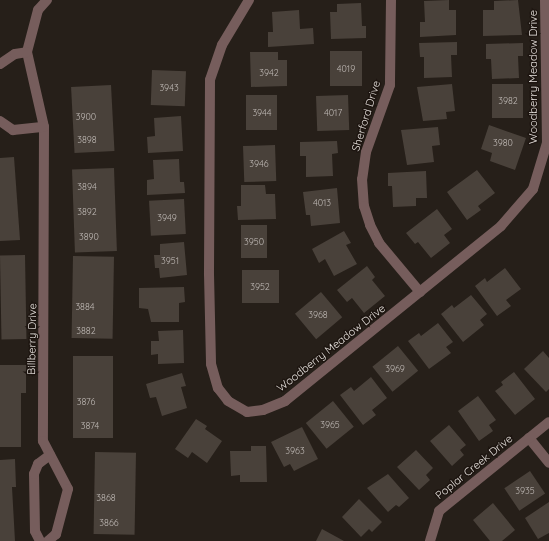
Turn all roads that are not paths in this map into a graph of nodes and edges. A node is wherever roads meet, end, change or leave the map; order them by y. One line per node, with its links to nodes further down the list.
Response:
1 (47, 0): 5 (street, Billberry Drive)
2 (249, 0): 9 (street, Woodberry Meadow Drive)
3 (391, 0): 9 (street, Sherford Drive)
4 (545, 0): 9 (street, Woodberry Meadow Drive)
5 (27, 52): 6 (street); 8 (street, Billberry Drive)
6 (0, 64)
7 (0, 121): 8 (street)
8 (44, 127): 12 (street, Billberry Drive)
9 (420, 292)
10 (549, 422): 11 (street, Poplar Creek Drive)
11 (529, 438): 13 (street); 17 (street, Poplar Creek Drive)
12 (50, 455): 14 (street, Billberry Drive); 15 (street)
13 (549, 463)
14 (59, 538): 16 (street, Billberry Drive)
15 (40, 541)
16 (48, 541)
17 (430, 541)

